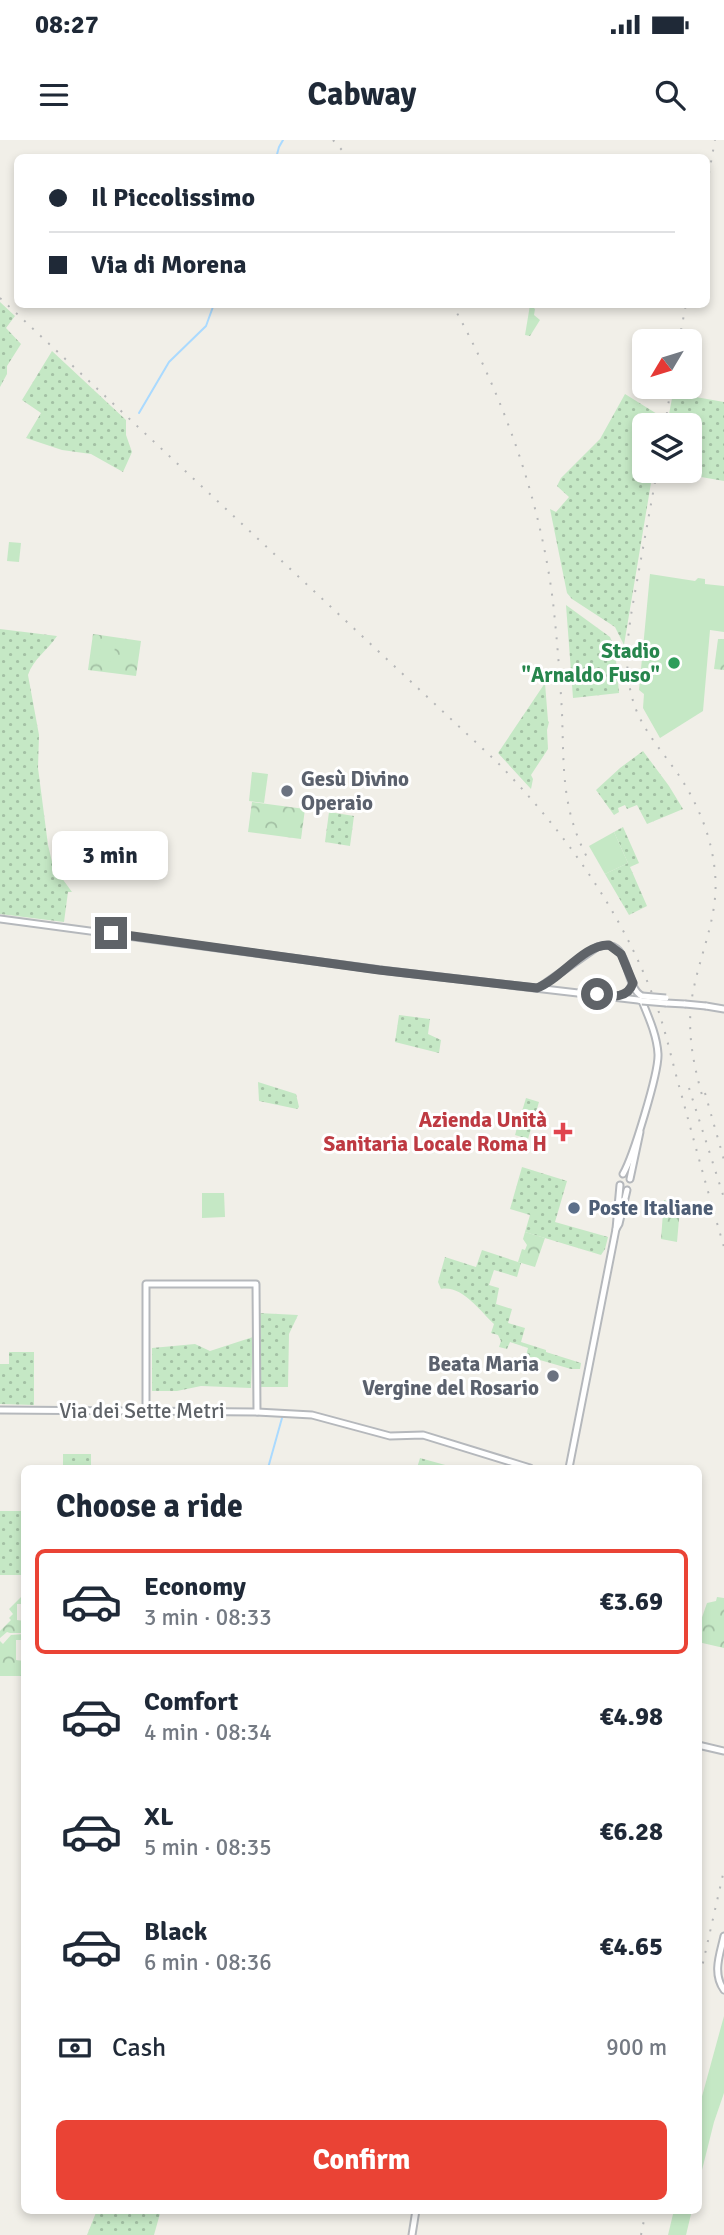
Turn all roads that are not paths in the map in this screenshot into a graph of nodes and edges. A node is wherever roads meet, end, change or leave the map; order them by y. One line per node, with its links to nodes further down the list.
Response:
1 (0, 919): 4 (street)
2 (556, 976): 3 (street); 4 (street); 5 (street)
3 (633, 983): 6 (street); 7 (street)
4 (537, 988): 5 (street)
5 (560, 990): 6 (street)
6 (615, 996): 7 (street)
7 (642, 999): 8 (street, bridge); 9 (street)
8 (724, 1009)
9 (639, 1129): 10 (street); 11 (street)
10 (623, 1174): 11 (street); 12 (street)
11 (630, 1179): 13 (street)
12 (620, 1185): 13 (street); 14 (street)
13 (627, 1190): 14 (street)
14 (616, 1229): 19 (street)
15 (0, 1410): 16 (street, Via dei Sette Metri)
16 (146, 1412): 17 (street, Via dei Sette Metri); 17 (street)
17 (257, 1412): 18 (street, Via dei Sette Metri)
18 (520, 1465)
19 (570, 1465)
20 (702, 1746): 21 (street)
21 (724, 1751)
22 (724, 1936): 23 (street)
23 (724, 1990)
24 (415, 2214): 25 (street)
25 (412, 2235)

